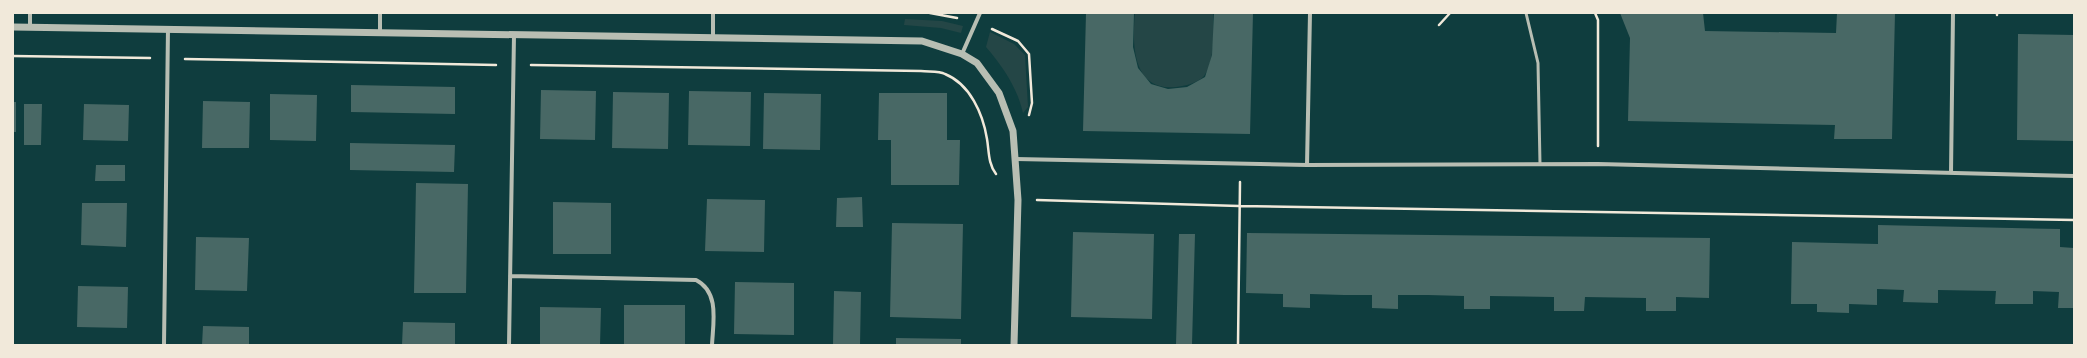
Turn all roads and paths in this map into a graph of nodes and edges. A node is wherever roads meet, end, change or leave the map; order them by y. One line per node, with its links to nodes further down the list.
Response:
1 (30, 13): 14 (street)
2 (380, 13): 16 (street)
3 (714, 13): 18 (street)
4 (930, 13): 11 (path)
5 (980, 13): 11 (street)
6 (1310, 13): 25 (street)
7 (1450, 13): 12 (path)
8 (1526, 13): 23 (lane)
9 (1595, 13): 24 (path)
10 (1954, 13): 26 (street)
11 (976, 22): 19 (street); 20 (path)
12 (1439, 25)
13 (13, 27): 14 (street)
14 (30, 27): 15 (street)
15 (168, 28): 16 (street); 32 (street)
16 (380, 32): 17 (street)
17 (514, 35): 18 (street); 31 (street)
18 (713, 38): 19 (street)
19 (962, 54): 21 (street)
20 (1028, 117)
21 (1016, 159): 22 (street); 28 (street)
22 (1241, 164): 25 (street); 29 (path)
23 (1540, 164): 24 (street); 25 (street)
24 (1598, 164): 26 (street)
25 (1307, 165)
26 (1950, 173): 27 (street)
27 (2074, 176)
28 (1018, 200): 29 (path); 35 (street)
29 (1239, 206): 30 (path); 36 (path)
30 (2074, 220)
31 (510, 276): 33 (street); 34 (street)
32 (164, 345)
33 (509, 345)
34 (712, 345)
35 (1014, 345)
36 (1238, 345)

